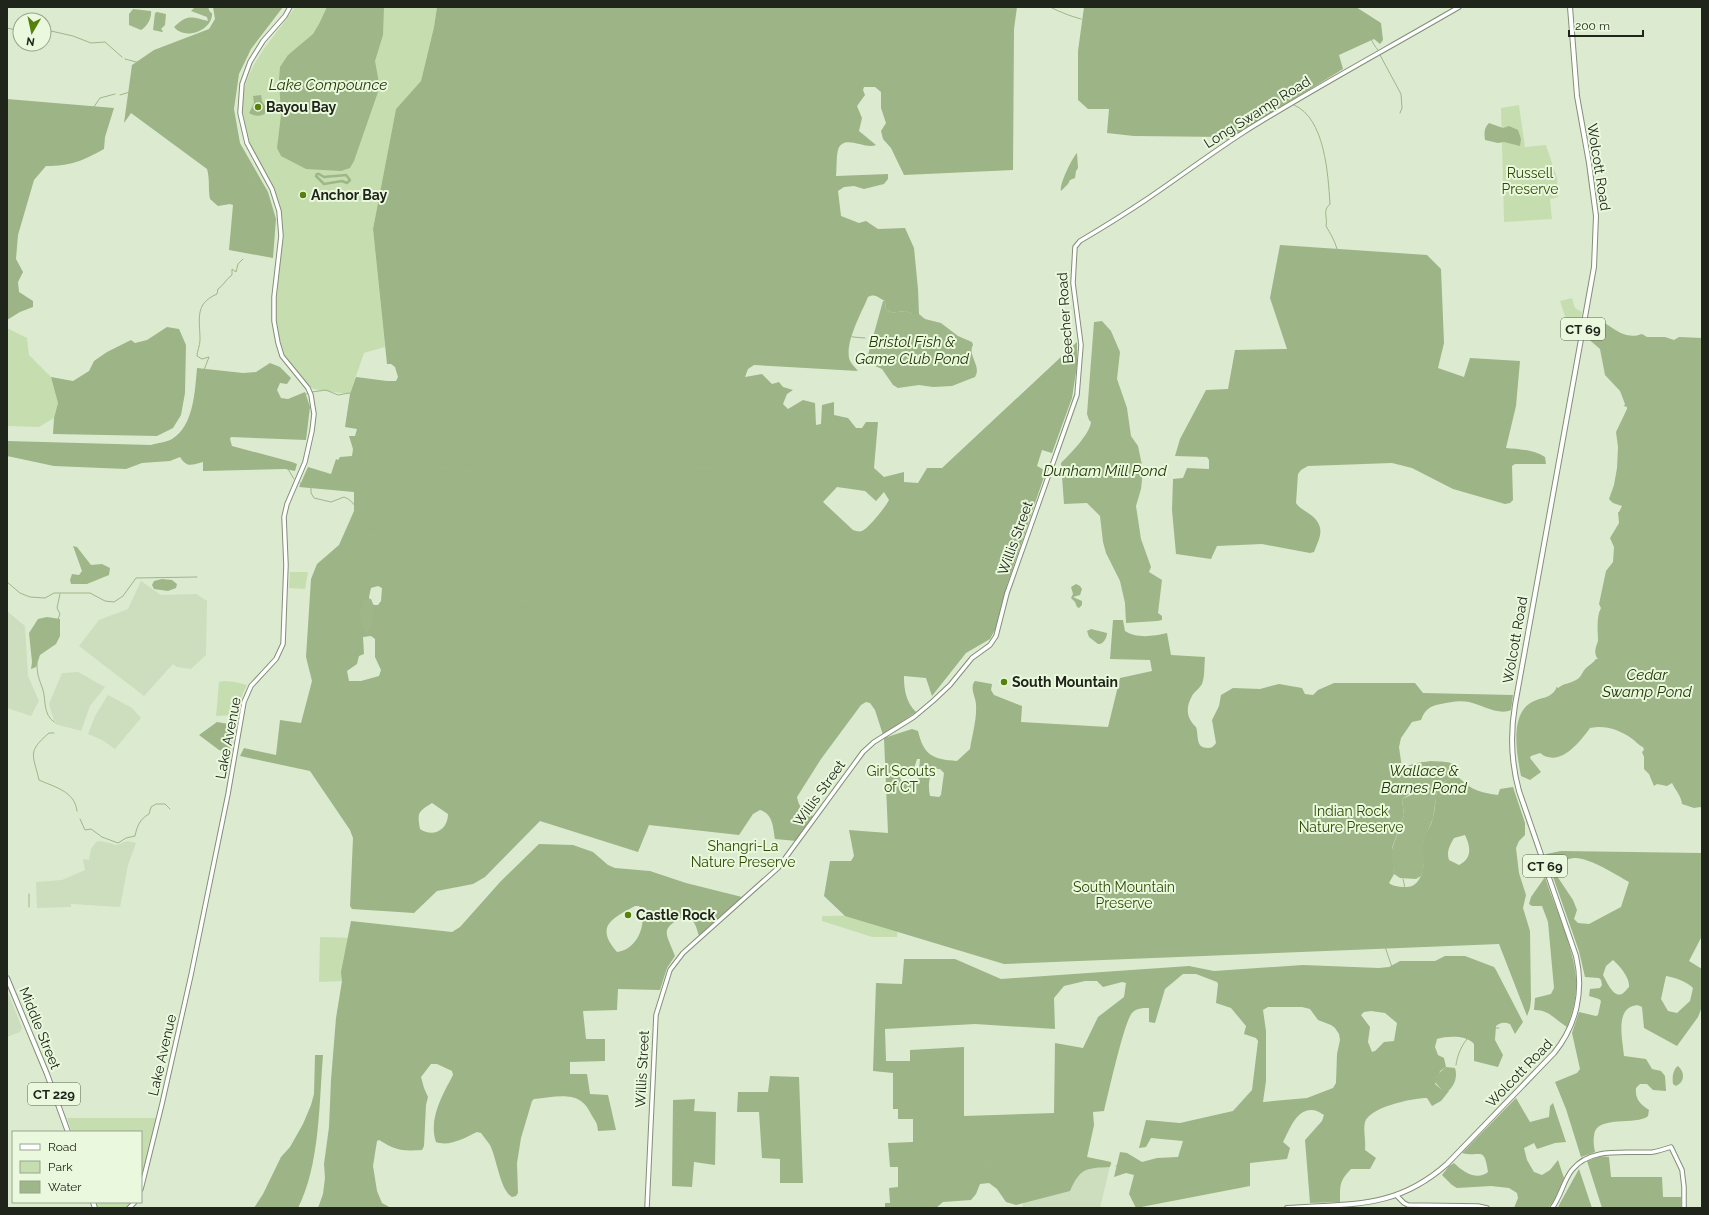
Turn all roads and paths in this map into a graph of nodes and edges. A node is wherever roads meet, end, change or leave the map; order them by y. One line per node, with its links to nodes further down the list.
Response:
1 (290, 7): 8 (main road, Lake Avenue)
2 (1458, 7): 4 (main road, Long Swamp Road)
3 (1570, 7): 9 (main road, Wolcott Road / CT 69)
4 (1074, 247): 5 (main road, Beecher Road)
5 (1055, 456): 10 (main road, Willis Street)
6 (7, 978): 7 (main road, Middle Street / CT 229)
7 (68, 1131)
8 (142, 1185)
9 (1397, 1196): 11 (main road, CT 69); 12 (main road)
10 (647, 1208)
11 (1287, 1208)
12 (1487, 1208)
13 (1552, 1208): 14 (main road)
14 (1684, 1208)

